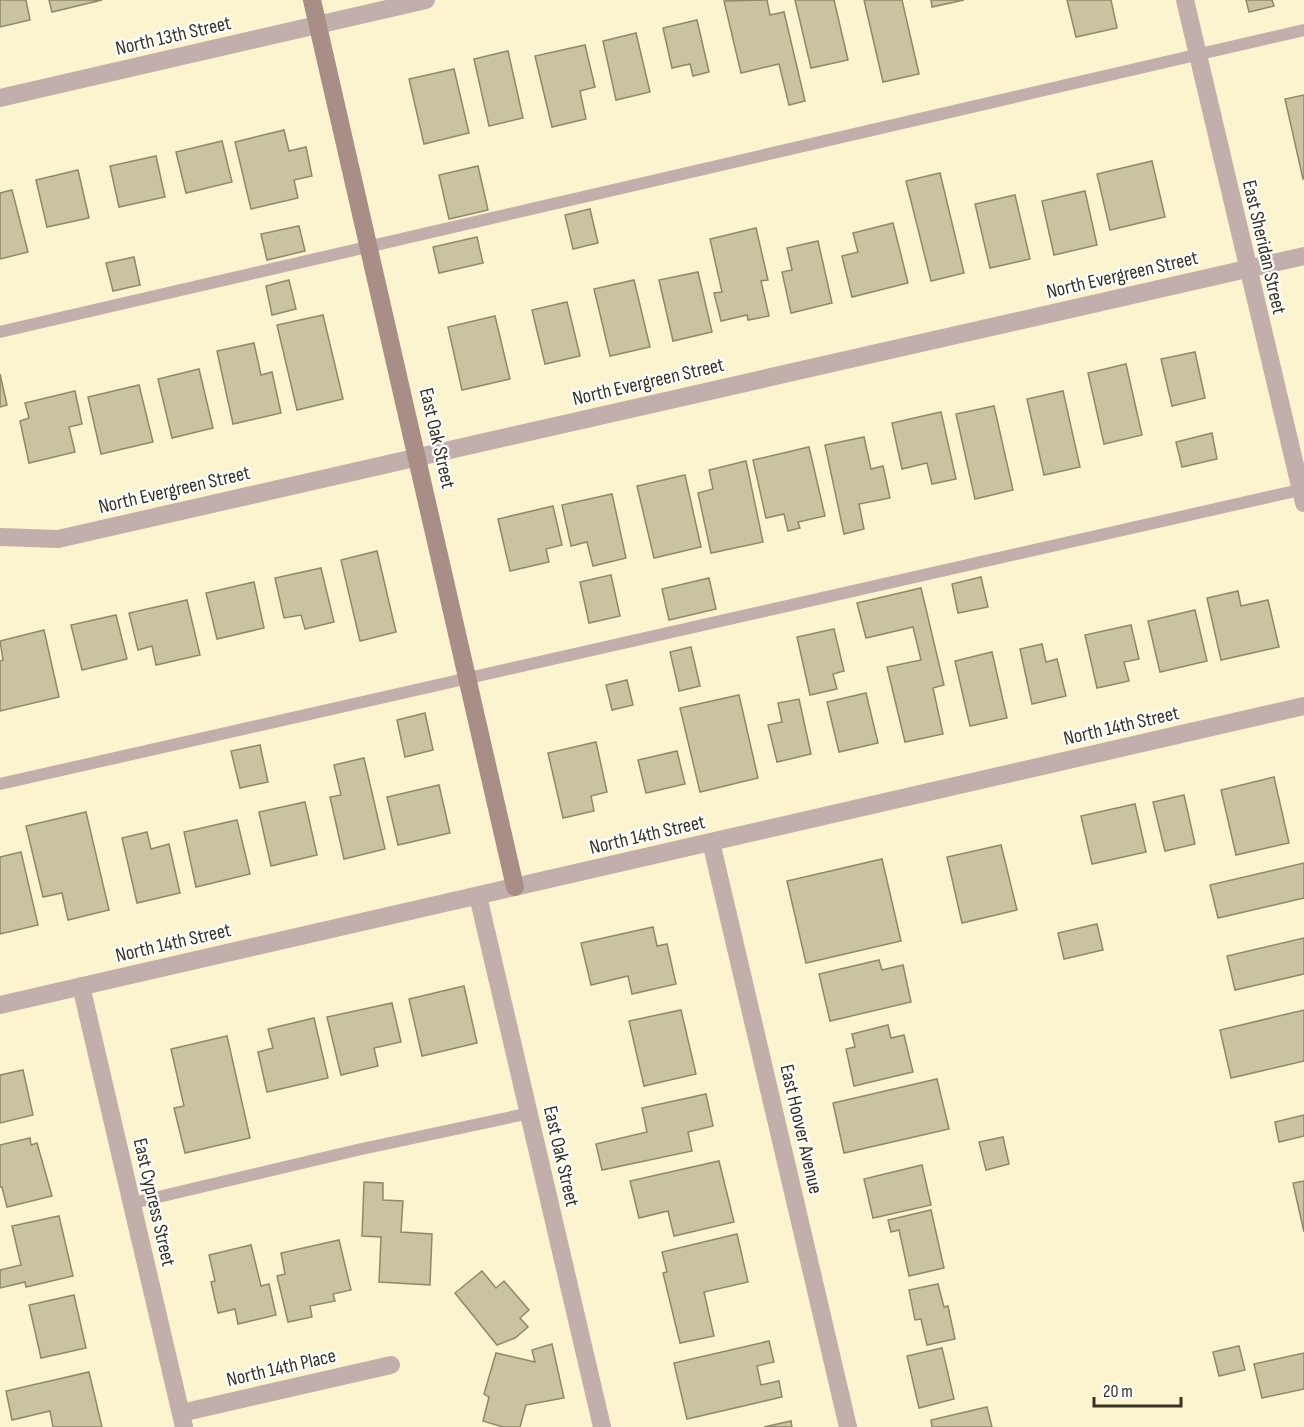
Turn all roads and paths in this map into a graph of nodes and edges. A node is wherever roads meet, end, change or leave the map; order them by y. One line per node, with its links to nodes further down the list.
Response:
1 (312, 0): 4 (street, East Oak Street)
2 (426, 0): 4 (street, North 13th Street)
3 (1185, 0): 6 (street, East Sheridan Street)
4 (318, 25): 7 (street, North 13th Street); 8 (street, East Oak Street)
5 (1304, 30): 6 (lane)
6 (1198, 54): 8 (lane); 10 (street, East Sheridan Street)
7 (0, 98)
8 (371, 247): 11 (lane); 12 (street, East Oak Street)
9 (1304, 256): 10 (street, North Evergreen Street)
10 (1247, 269): 12 (street, North Evergreen Street); 13 (street, East Sheridan Street)
11 (0, 333)
12 (419, 456): 14 (street, North Evergreen Street); 15 (street, East Oak Street)
13 (1303, 494): 15 (lane)
14 (0, 537)
15 (469, 676): 17 (lane); 19 (street, East Oak Street)
16 (1304, 706): 18 (street, North 14th Street)
17 (0, 784)
18 (711, 842): 19 (street, North 14th Street); 28 (street, East Hoover Avenue)
19 (515, 887): 20 (street, North 14th Street)
20 (478, 896): 21 (street, North 14th Street); 23 (street, East Oak Street)
21 (81, 987): 22 (street, North 14th Street); 24 (street, East Cypress Street)
22 (0, 1005)
23 (530, 1113): 24 (lane); 27 (street, East Oak Street)
24 (133, 1203): 26 (street, East Cypress Street)
25 (391, 1365): 26 (street, North 14th Place)
26 (182, 1420)
27 (602, 1427)
28 (848, 1427)

